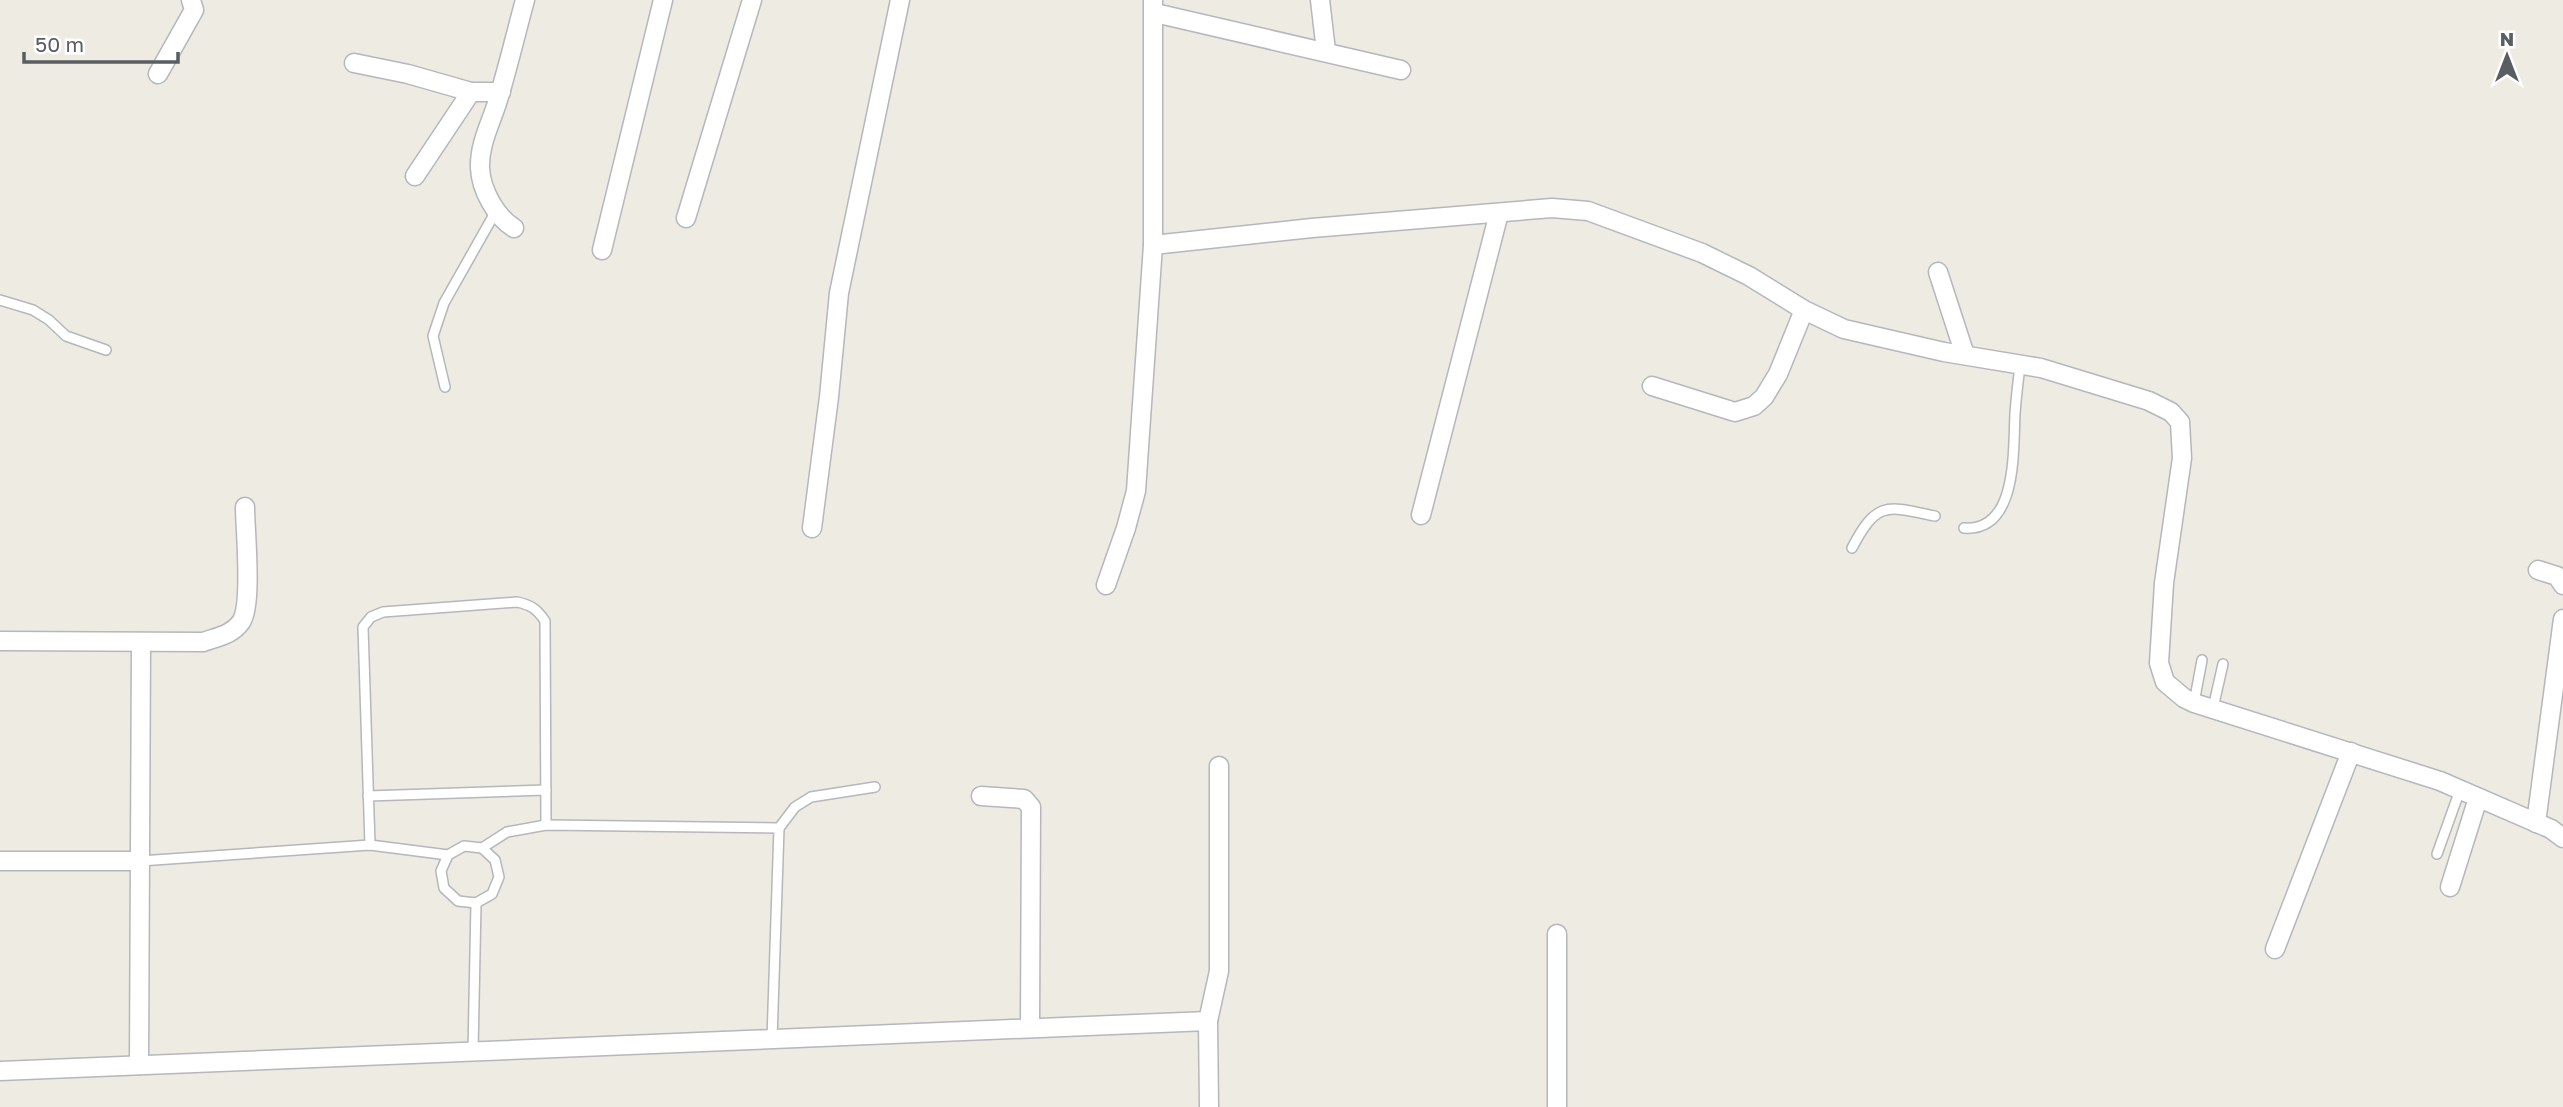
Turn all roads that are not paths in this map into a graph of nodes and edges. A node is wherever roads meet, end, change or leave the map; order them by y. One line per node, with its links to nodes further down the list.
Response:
1 (191, 0): 11 (street)
2 (525, 0): 13 (street)
3 (663, 0): 20 (street)
4 (752, 0): 17 (street)
5 (900, 0): 32 (street)
6 (1320, 0): 8 (street)
7 (1154, 6): 8 (street); 19 (street)
8 (1326, 51): 10 (street)
9 (354, 63): 12 (street)
10 (1401, 69)
11 (158, 74)
12 (471, 92): 13 (street); 14 (street)
13 (500, 92): 15 (street)
14 (415, 176)
15 (496, 211): 18 (street); 28 (lane)
16 (1499, 213): 19 (street); 23 (street); 30 (street)
17 (686, 218)
18 (513, 228)
19 (1153, 245): 36 (street)
20 (602, 250)
21 (1938, 272): 25 (street)
22 (0, 300): 24 (lane)
23 (1804, 310): 25 (street); 27 (street)
24 (106, 350)
25 (1965, 355): 26 (street)
26 (2020, 366): 33 (lane); 43 (street)
27 (1652, 386)
28 (445, 387)
29 (245, 506): 40 (street)
30 (1421, 515)
31 (1935, 516): 34 (lane)
32 (812, 528)
33 (1964, 528)
34 (1852, 548)
35 (2538, 570): 37 (street)
36 (1106, 584)
37 (2563, 585)
38 (2563, 619): 53 (street)
39 (0, 641): 40 (street)
40 (141, 642): 62 (street)
41 (2202, 660): 43 (lane)
42 (2223, 664): 44 (lane)
43 (2194, 703): 44 (street)
44 (2213, 708): 45 (street)
45 (2351, 752): 49 (street); 66 (street)
46 (1219, 766): 67 (street)
47 (875, 787): 55 (lane)
48 (546, 790): 50 (lane); 50 (lane); 54 (lane)
49 (2460, 790): 52 (street); 59 (lane)
50 (368, 796): 57 (lane)
51 (981, 796): 68 (street)
52 (2478, 798): 53 (street); 63 (street)
53 (2536, 823): 56 (street)
54 (547, 825): 55 (lane); 58 (lane)
55 (779, 828): 69 (lane)
56 (2563, 838)
57 (370, 845): 60 (lane); 62 (lane)
58 (482, 848): 60 (lane); 64 (lane)
59 (2437, 854)
60 (448, 855): 64 (lane)
61 (0, 861): 62 (street)
62 (140, 861): 71 (street)
63 (2450, 887)
64 (476, 903): 70 (lane)
65 (1557, 934): 74 (street)
66 (2275, 949)
67 (1208, 1021): 68 (street); 73 (street)
68 (1030, 1028): 69 (street)
69 (772, 1039): 70 (street)
70 (473, 1051): 71 (street)
71 (139, 1065): 72 (street)
72 (0, 1071)
73 (1209, 1107)
74 (1557, 1107)

